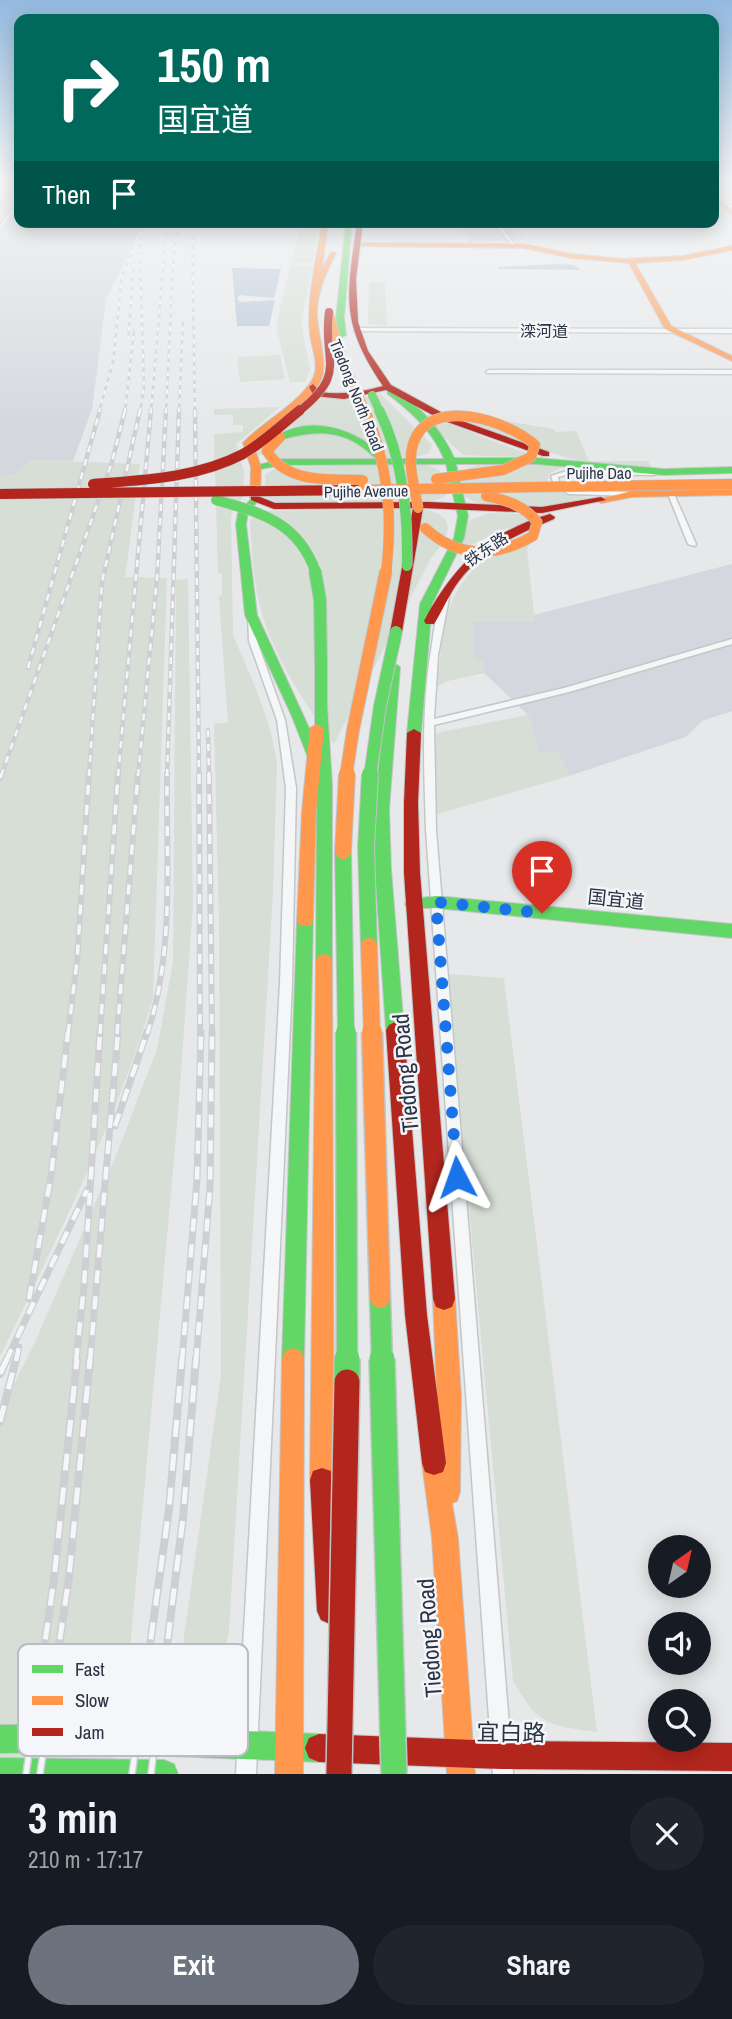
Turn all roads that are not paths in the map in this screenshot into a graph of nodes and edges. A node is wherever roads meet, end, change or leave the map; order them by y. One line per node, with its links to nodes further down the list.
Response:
1 (320, 267): 7 (main road, Tiedong North Road)
2 (334, 267): 7 (main road)
3 (344, 267): 8 (main road, Tiedong North Road)
4 (347, 267): 11 (main road, Tiedong North Road)
5 (351, 267): 11 (main road)
6 (637, 267): 9 (main road)
7 (318, 284): 15 (main road, Tiedong North Road)
8 (330, 312): 18 (main road, Tiedong North Road, bridge); 29 (main road, bridge)
9 (675, 331): 10 (street, 滦河道); 11 (street, 滦河道); 12 (main road)
10 (732, 331)
11 (349, 332): 16 (main road); 17 (main road, Tiedong North Road, bridge)
12 (732, 358)
13 (489, 372): 14 (street)
14 (732, 372)
15 (313, 387): 16 (main road); 21 (main road, Tiedong North Road)
16 (390, 390): 19 (main road, Tiedong North Road); 22 (main road)
17 (390, 431): 20 (main road, bridge); 27 (main road, Tiedong North Road, bridge)
18 (383, 461): 26 (main road, bridge); 27 (main road, Tiedong North Road, bridge)
19 (450, 461): 21 (main road, Pujihe Avenue); 22 (main road, Pujihe Avenue); 39 (main road, Tiedong Road)
20 (411, 466): 30 (main road, bridge); 40 (main road, bridge)
21 (256, 467): 37 (main road, Tiedong North Road)
22 (594, 467): 24 (main road, Pujihe Avenue)
23 (732, 470): 24 (main road, Pujihe Dao)
24 (664, 472): 35 (street, Pujihe Dao)
25 (732, 476): 30 (main road, Pujihe Avenue, bridge)
26 (368, 480): 29 (main road, Pujihe Avenue, bridge); 30 (main road, Pujihe Avenue, bridge)
27 (397, 483): 42 (main road, Tiedong Road, bridge); 56 (main road, bridge)
28 (0, 484): 29 (main road, Pujihe Avenue)
29 (93, 484)
30 (429, 484): 31 (main road, Pujihe Avenue, bridge); 34 (main road, Pujihe Avenue, bridge); 40 (main road, bridge)
31 (732, 484)
32 (732, 492): 36 (main road, Pujihe Avenue)
33 (0, 494): 34 (main road, Pujihe Avenue, bridge)
34 (152, 494): 48 (main road, bridge)
35 (632, 494): 36 (main road, Pujihe Avenue); 38 (main road, Pujihe Avenue)
36 (671, 494): 41 (street)
37 (255, 498): 39 (main road, Pujihe Avenue); 44 (main road)
38 (585, 503): 39 (main road, Pujihe Avenue); 43 (main road, 铁东路)
39 (462, 506): 46 (main road, Tiedong Road)
40 (418, 508): 42 (main road, bridge)
41 (692, 544)
42 (407, 566): 45 (main road, Tiedong Road)
43 (449, 583): 46 (main road, 铁东路); 49 (street)
44 (251, 615): 50 (main road); 57 (street)
45 (396, 632): 55 (main road, bridge); 71 (main road, Tiedong Road, bridge)
46 (423, 636): 53 (main road, Tiedong Road)
47 (732, 641): 49 (street)
48 (320, 705): 50 (main road); 51 (main road)
49 (429, 723): 52 (street)
50 (314, 755): 51 (main road); 61 (main road)
51 (325, 784): 56 (main road, bridge)
52 (436, 902): 53 (main road, 国宜道); 54 (main road, 国宜道); 63 (street)
53 (413, 904): 55 (main road, Tiedong Road)
54 (732, 931)
55 (446, 1538): 62 (main road, Tiedong Road)
56 (339, 1679): 70 (main road, bridge)
57 (248, 1725)
58 (0, 1739): 59 (main road, 宜白路)
59 (18, 1739)
60 (248, 1744): 61 (main road, 宜白路)
61 (289, 1748): 62 (main road, 宜白路); 69 (main road)
62 (460, 1753): 63 (main road, 宜白路); 72 (main road, Tiedong Road)
63 (501, 1755): 65 (main road, 宜白路); 73 (street)
64 (247, 1756): 68 (street)
65 (732, 1758)
66 (0, 1772): 67 (main road)
67 (164, 1774)
68 (246, 1774)
69 (289, 1774)
70 (339, 1774)
71 (394, 1774)
72 (461, 1774)
73 (503, 1774)

